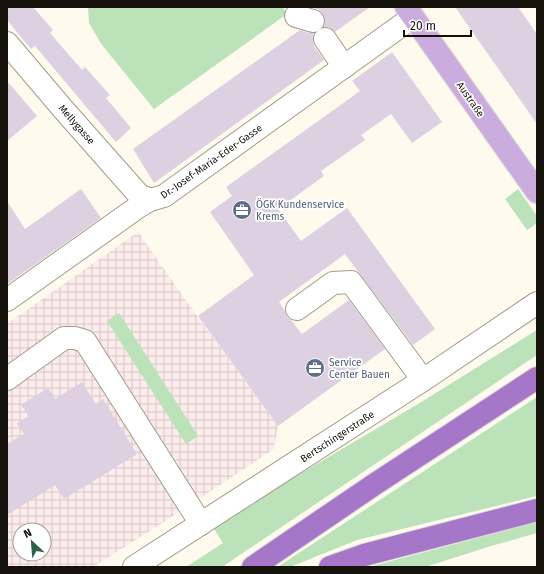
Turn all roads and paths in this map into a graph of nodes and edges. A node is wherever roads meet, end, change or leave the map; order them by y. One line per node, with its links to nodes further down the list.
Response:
1 (410, 12): 4 (street, Dr.-Josef-Maria-Eder-Gasse); 5 (main road, Austraße)
2 (325, 39): 4 (street)
3 (7, 43): 6 (street, Mellygasse)
4 (344, 67): 6 (street, Dr.-Josef-Maria-Eder-Gasse)
5 (537, 192)
6 (150, 200): 7 (street, Dr.-Josef-Maria-Eder-Gasse)
7 (7, 300)
8 (537, 303): 12 (street, Bertschingerstraße)
9 (297, 309): 12 (street)
10 (537, 378): 16 (highway)
11 (7, 379): 14 (street)
12 (423, 380): 14 (street, Bertschingerstraße)
13 (537, 510): 17 (highway)
14 (201, 524): 15 (street, Bertschingerstraße)
15 (134, 567)
16 (253, 567)
17 (330, 567)

